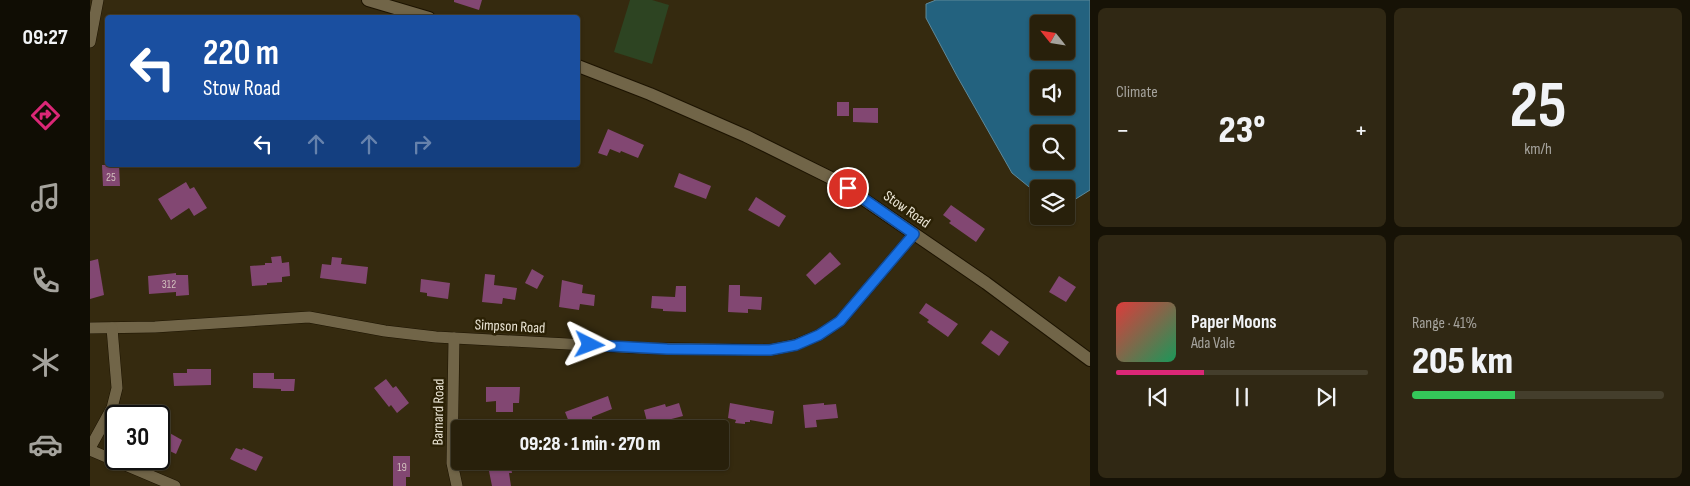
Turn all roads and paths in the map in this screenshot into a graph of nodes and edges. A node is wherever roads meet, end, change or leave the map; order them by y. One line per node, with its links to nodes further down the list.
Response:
1 (98, 0): 4 (street)
2 (368, 0): 3 (street)
3 (419, 15)
4 (90, 42)
5 (580, 67): 6 (street, Stow Road)
6 (914, 234): 9 (street, Simpson Road); 10 (street, Stow Road)
7 (90, 328): 8 (street, Simpson Road)
8 (112, 328): 9 (street, Simpson Road); 11 (street)
9 (454, 338): 13 (street, Barnard Road)
10 (1090, 360)
11 (90, 449): 12 (street)
12 (175, 486)
13 (457, 486)

